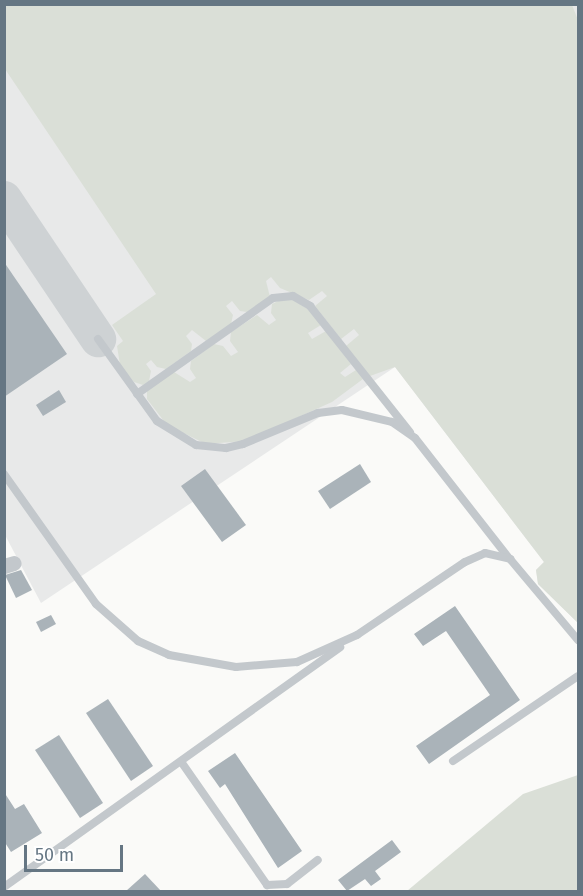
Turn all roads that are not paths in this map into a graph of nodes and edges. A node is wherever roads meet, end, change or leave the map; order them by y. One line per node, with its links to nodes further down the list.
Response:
1 (98, 339): 2 (lane)
2 (136, 394): 3 (lane); 3 (lane)
3 (415, 438): 5 (lane)
4 (4, 474): 6 (lane)
5 (510, 559): 6 (lane); 7 (lane)
6 (357, 634): 10 (lane)
7 (579, 640)
8 (579, 676): 9 (lane)
9 (453, 761)
10 (182, 763): 12 (lane); 13 (lane)
11 (318, 860): 13 (lane)
12 (4, 887)
13 (267, 888)

